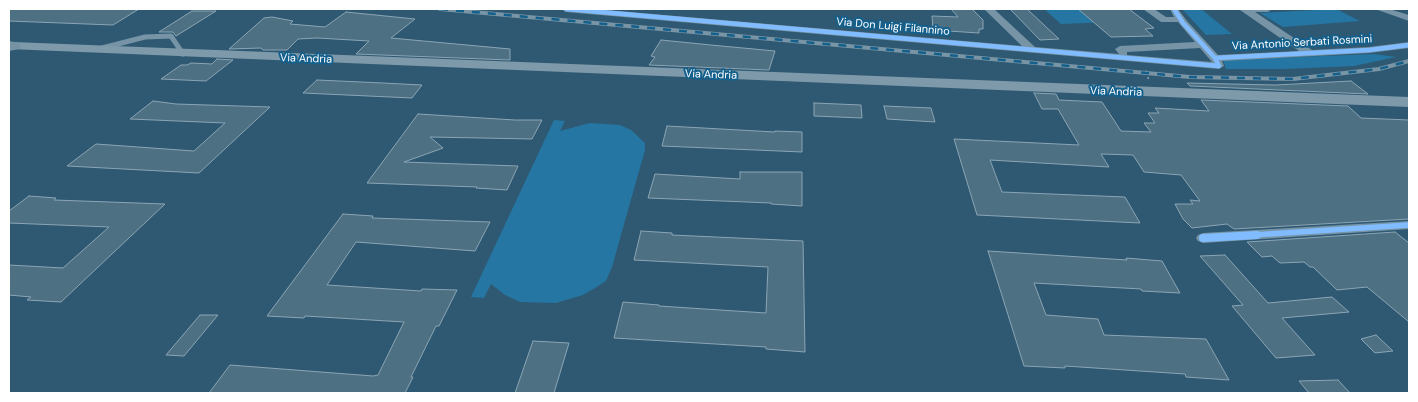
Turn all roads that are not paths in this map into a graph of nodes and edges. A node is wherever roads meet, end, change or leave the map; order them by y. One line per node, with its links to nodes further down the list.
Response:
1 (566, 9): 15 (street, Via Don Luigi Filannino)
2 (989, 9): 15 (street)
3 (1148, 9): 8 (street)
4 (1174, 9): 8 (street)
5 (1268, 9): 16 (street)
6 (1380, 9): 7 (street)
7 (1408, 13): 9 (street)
8 (1181, 19): 11 (street)
9 (1409, 30)
10 (1409, 37): 14 (street)
11 (1204, 45): 17 (street); 18 (street)
12 (1409, 45): 14 (street, Via Antonio Serbati Rosmini)
13 (10, 46): 19 (main road, Via Andria)
14 (1391, 48): 16 (street, Via Antonio Serbati Rosmini)
15 (1031, 49): 17 (street, Via Don Luigi Filannino)
16 (1308, 52): 18 (street, Via Antonio Serbati Rosmini)
17 (1129, 58): 18 (street, Via Don Luigi Filannino)
18 (1217, 62)
19 (1409, 102)
20 (1409, 225): 21 (street)
21 (1203, 238)

